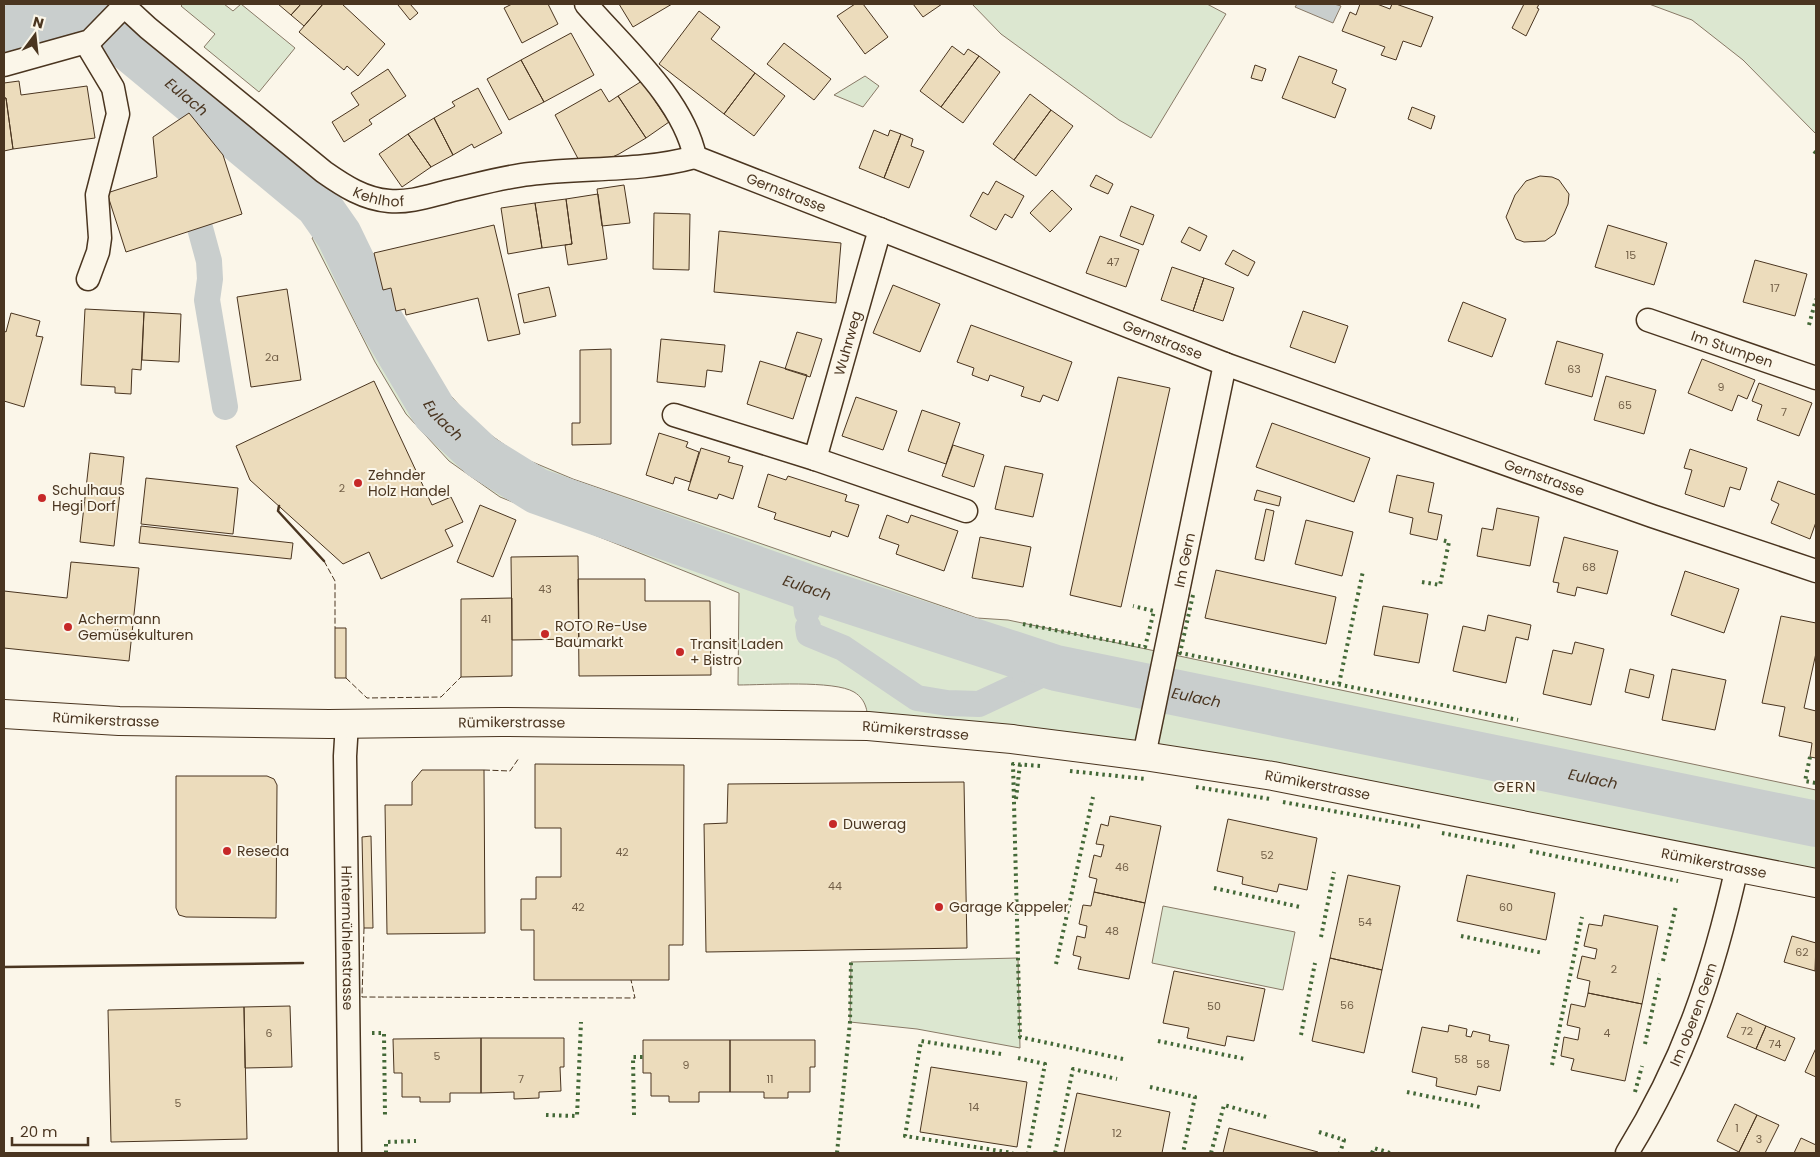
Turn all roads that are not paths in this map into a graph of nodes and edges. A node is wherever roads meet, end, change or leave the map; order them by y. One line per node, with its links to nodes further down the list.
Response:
1 (586, 4): 5 (street)
2 (121, 8): 3 (street); 5 (street, Kehlhof)
3 (90, 40): 4 (street); 7 (street)
4 (4, 65)
5 (695, 157): 6 (street, Gernstrasse)
6 (880, 230): 9 (street, Gernstrasse); 12 (street, Wuhrweg)
7 (88, 279)
8 (1648, 320): 10 (street, Im Stumpen)
9 (1225, 364): 14 (street, Gernstrasse); 17 (street, Im Gern)
10 (1816, 378)
11 (674, 415): 12 (street)
12 (815, 459): 13 (street)
13 (966, 511)
14 (1816, 571)
15 (4, 714): 16 (main road, Rümikerstrasse)
16 (347, 723): 17 (main road, Rümikerstrasse); 20 (street, Hintermühlenstrasse)
17 (1144, 756): 18 (main road, Rümikerstrasse)
18 (1738, 867): 19 (main road, Rümikerstrasse); 21 (street, Im oberen Gern)
19 (1816, 883)
20 (350, 1153)
21 (1627, 1153)

